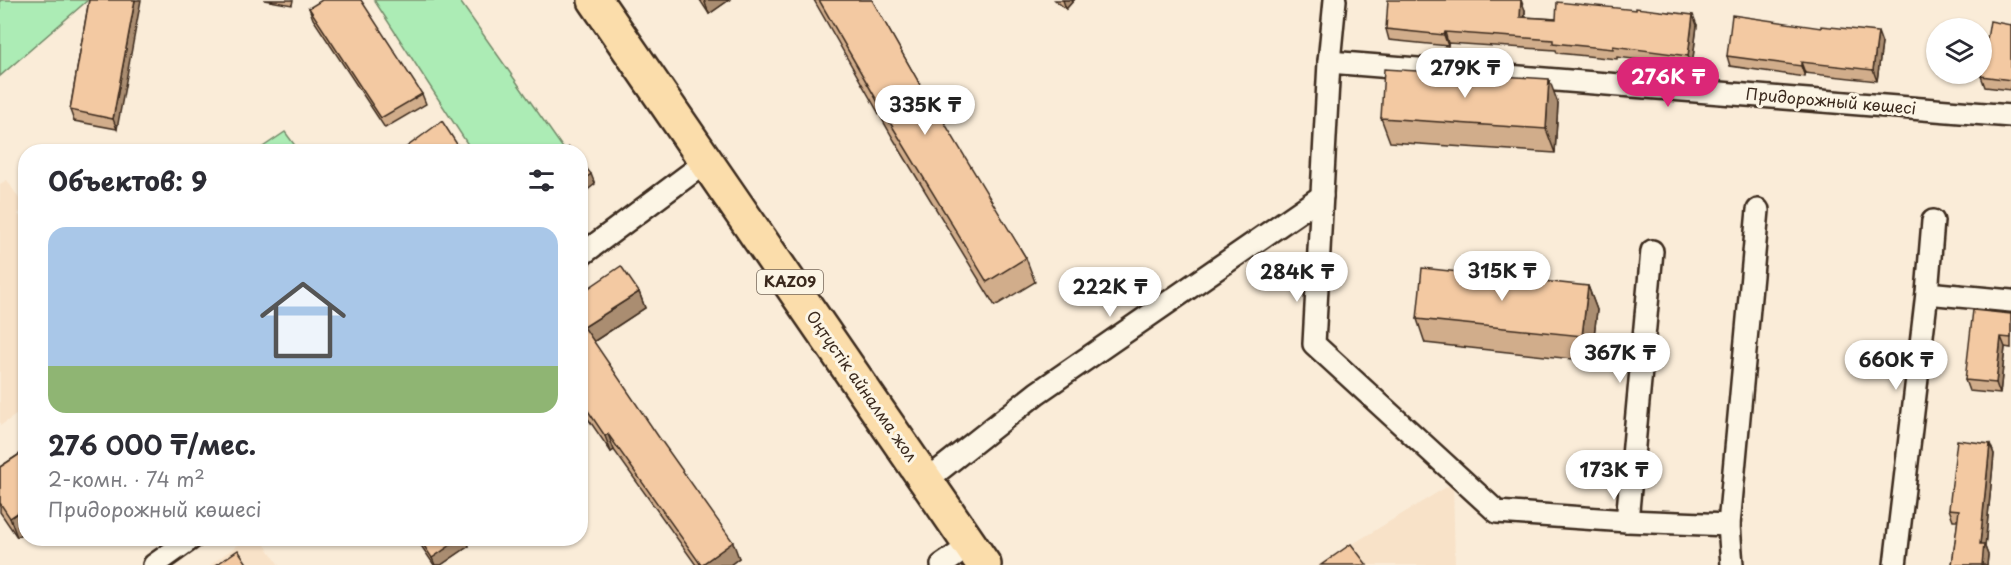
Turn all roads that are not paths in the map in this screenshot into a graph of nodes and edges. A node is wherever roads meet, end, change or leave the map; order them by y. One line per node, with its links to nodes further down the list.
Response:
1 (595, 0): 5 (highway, Оңтүстік айналма жол / KAZ09)
2 (1335, 0): 3 (street)
3 (1329, 62): 4 (street, Придорожный көшесі); 6 (street)
4 (2011, 116)
5 (706, 161): 9 (street); 13 (highway, Оңтүстік айналма жол / KAZ09)
6 (1322, 196): 13 (street); 14 (street)
7 (1758, 210): 15 (street)
8 (1933, 221): 11 (street)
9 (588, 250)
10 (1652, 251): 14 (street)
11 (1927, 293): 12 (street); 21 (street)
12 (2011, 301)
13 (927, 480): 17 (highway, Оңтүстік айналма жол / KAZ09)
14 (1627, 521): 15 (street)
15 (1729, 525): 20 (street)
16 (181, 546): 18 (street)
17 (978, 555): 19 (street)
18 (154, 565)
19 (942, 565)
20 (1732, 565)
21 (1895, 565)

